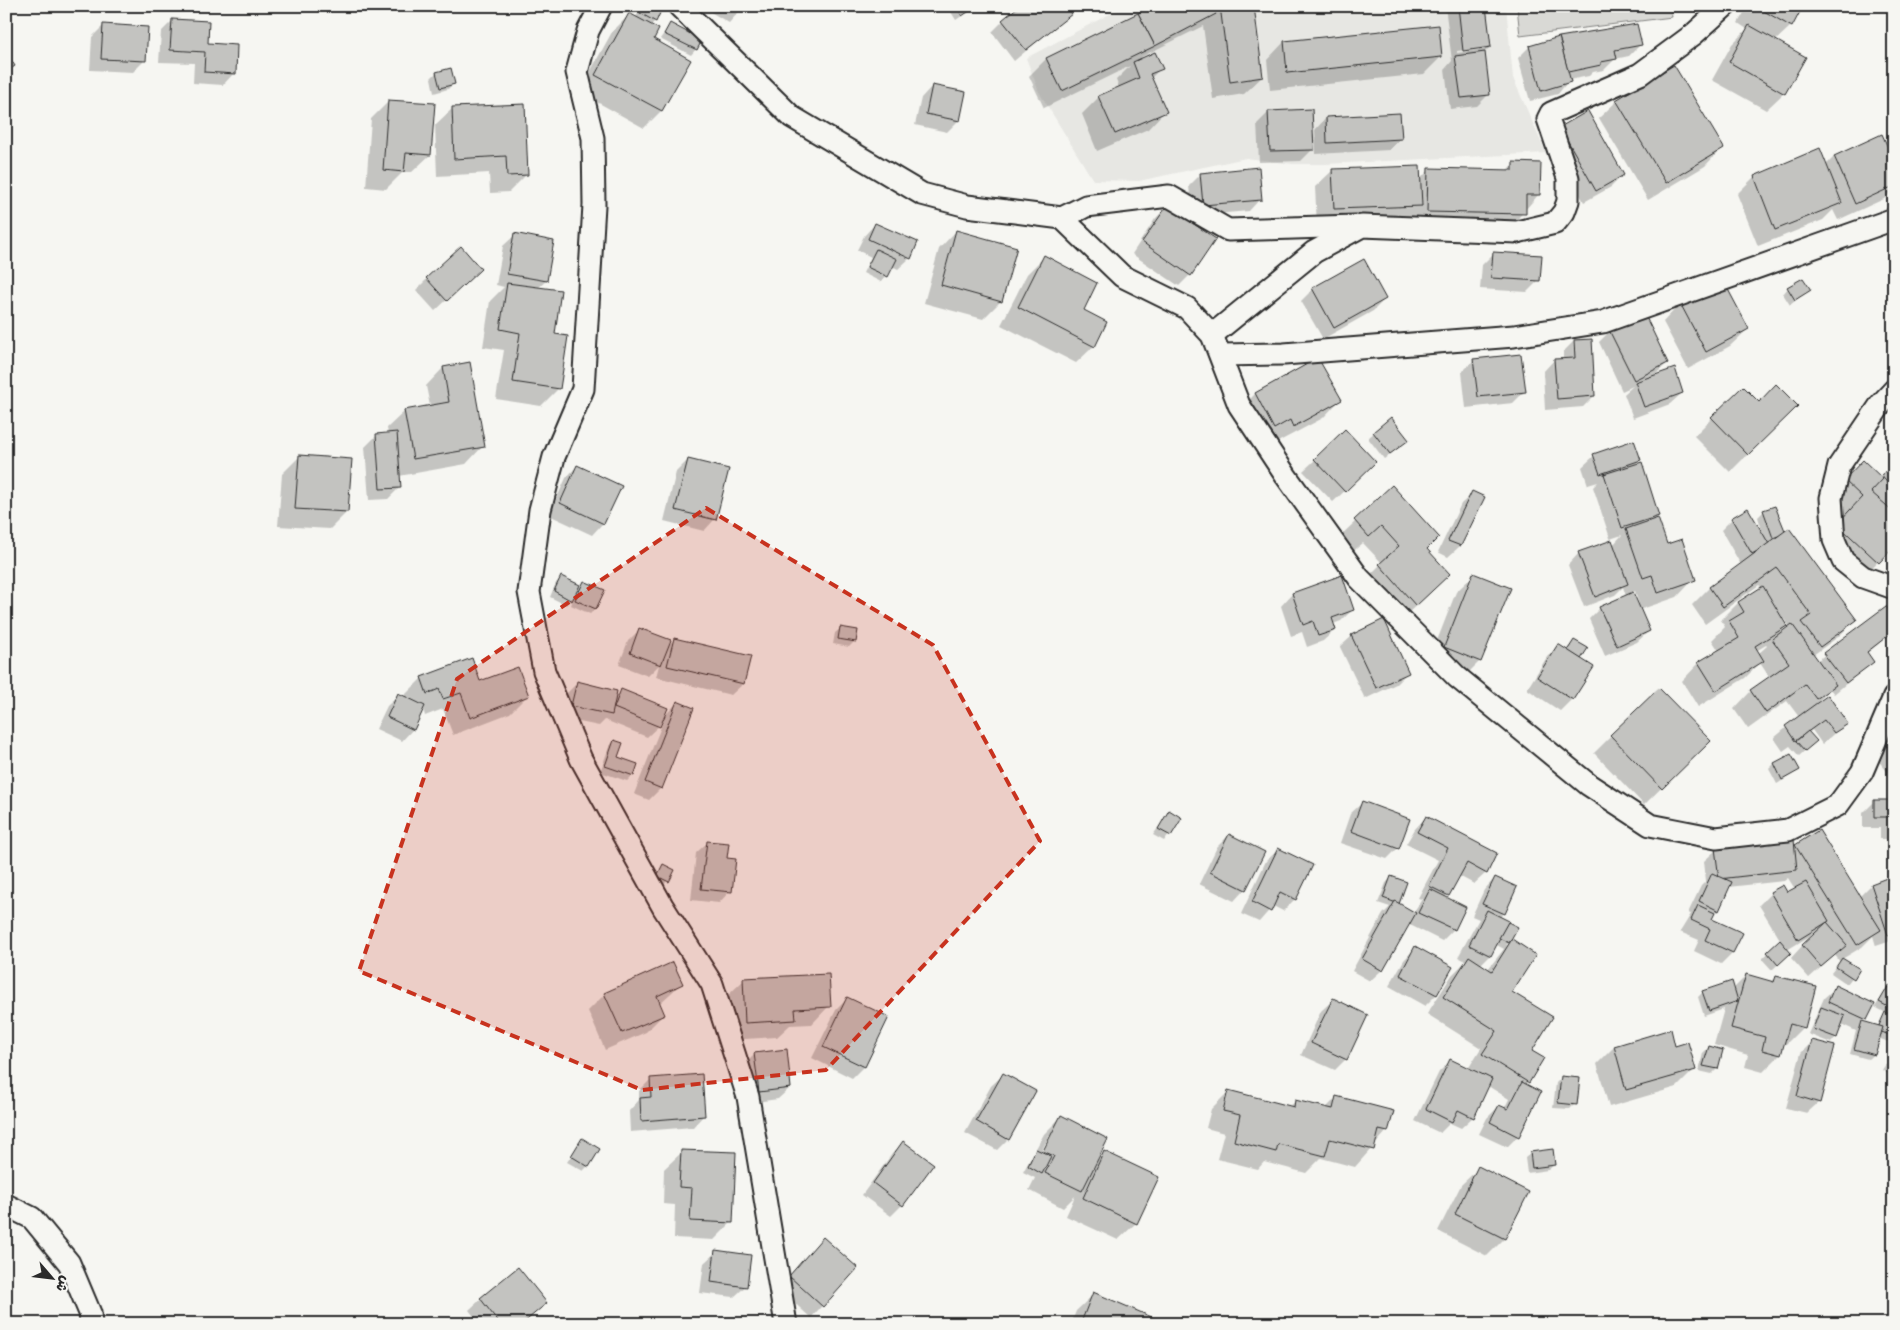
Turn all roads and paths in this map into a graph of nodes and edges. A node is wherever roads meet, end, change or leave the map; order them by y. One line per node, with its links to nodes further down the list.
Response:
1 (601, 6): 14 (street)
2 (679, 6): 4 (street)
3 (1725, 6): 6 (street)
4 (1062, 218): 6 (street); 7 (street)
5 (1894, 219): 8 (street)
6 (1362, 226): 7 (street)
7 (1212, 335): 8 (street)
8 (1221, 355): 11 (street)
9 (1894, 390): 10 (street)
10 (1894, 588)
11 (1894, 697)
12 (6, 1206): 13 (street)
13 (91, 1324)
14 (786, 1324)

